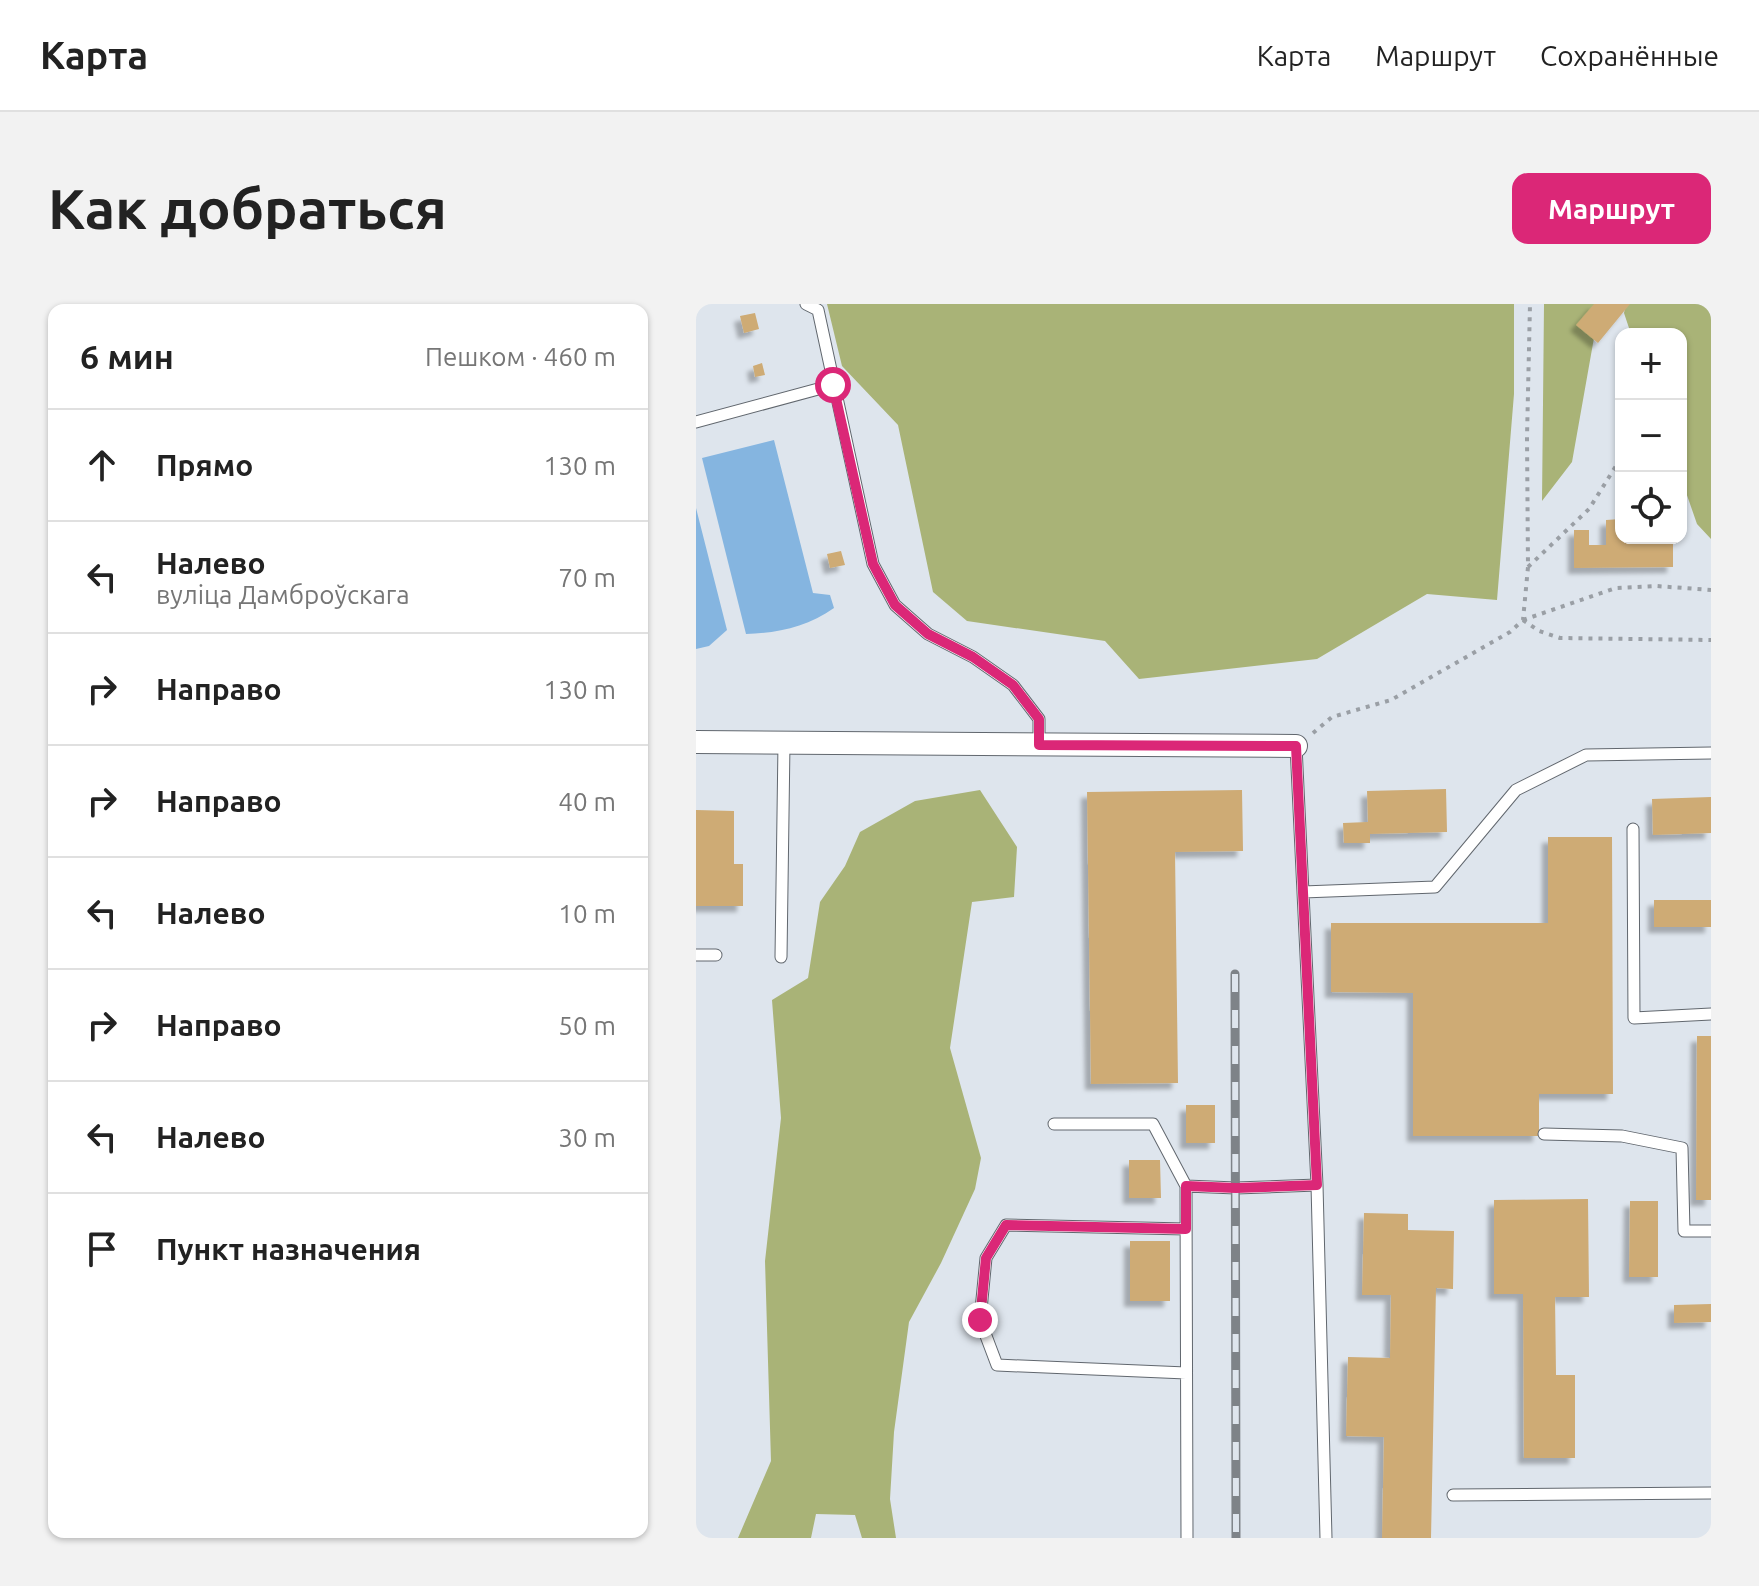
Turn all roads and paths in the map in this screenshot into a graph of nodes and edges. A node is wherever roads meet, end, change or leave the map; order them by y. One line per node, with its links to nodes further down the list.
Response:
1 (806, 304): 3 (lane)
2 (1530, 304): 6 (path)
3 (833, 385): 4 (lane); 12 (lane)
4 (696, 422)
5 (1615, 468): 6 (path)
6 (1528, 567): 8 (path)
7 (1711, 590): 8 (path)
8 (1523, 620): 9 (path); 13 (path)
9 (1711, 640)
10 (696, 742): 11 (street)
11 (784, 743): 12 (street); 19 (lane)
12 (1039, 745): 13 (street)
13 (1296, 746): 16 (lane)
14 (1711, 753): 16 (lane)
15 (1633, 829): 20 (lane)
16 (1303, 892): 23 (lane)
17 (696, 955): 18 (lane)
18 (716, 955)
19 (781, 957)
20 (1711, 1014)
21 (1054, 1124): 24 (lane)
22 (1544, 1134): 26 (lane)
23 (1317, 1185): 24 (lane); 31 (lane)
24 (1186, 1186): 25 (lane)
25 (1186, 1229): 27 (lane); 27 (lane)
26 (1711, 1231)
27 (1186, 1373): 30 (lane)
28 (1711, 1493): 29 (lane)
29 (1453, 1495)
30 (1187, 1538)
31 (1326, 1538)

